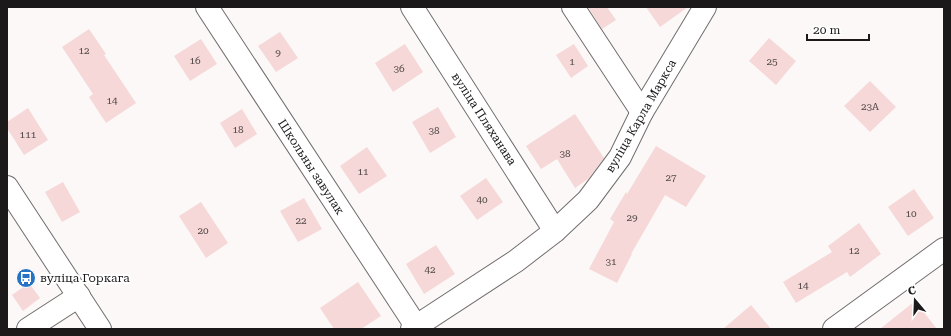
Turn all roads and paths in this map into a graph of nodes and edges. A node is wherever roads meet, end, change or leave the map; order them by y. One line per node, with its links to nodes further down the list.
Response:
1 (207, 7): 10 (street, Школьны завулак)
2 (412, 7): 7 (street, вуліца Пляханава)
3 (573, 7): 5 (street)
4 (705, 7): 5 (street, вуліца Карла Маркса)
5 (642, 112): 7 (street, вуліца Карла Маркса)
6 (7, 187): 9 (street)
7 (555, 231): 10 (street, вуліца Карла Маркса)
8 (944, 249): 13 (street)
9 (78, 296): 11 (street); 12 (street)
10 (414, 328)
11 (28, 329)
12 (100, 329)
13 (834, 329)

